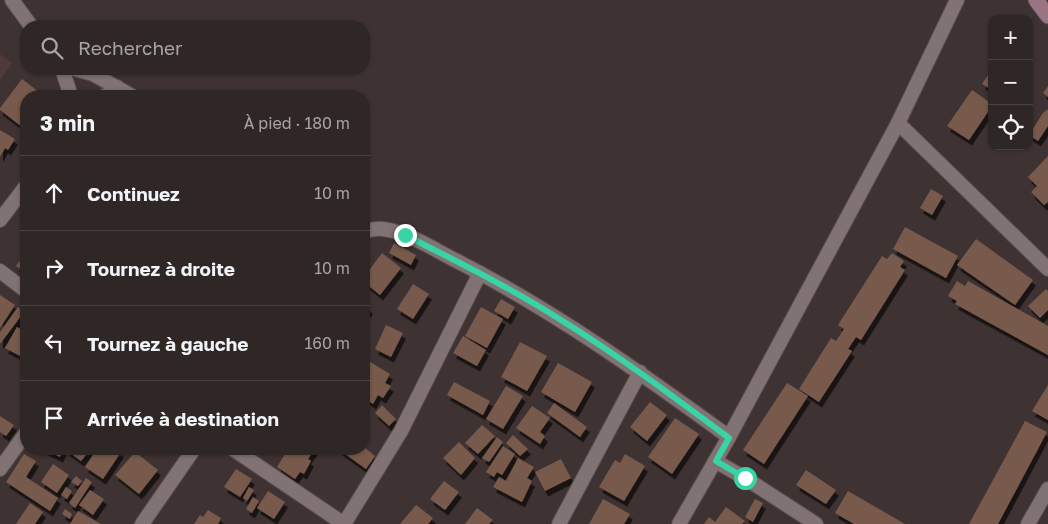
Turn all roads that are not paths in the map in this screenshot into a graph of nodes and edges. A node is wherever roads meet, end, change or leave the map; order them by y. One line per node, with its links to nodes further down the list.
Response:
1 (12, 0): 5 (street)
2 (957, 0): 12 (street)
3 (1036, 0): 4 (street)
4 (1048, 16)
5 (27, 20)
6 (64, 75): 9 (street)
7 (95, 75): 8 (street)
8 (117, 87): 10 (street); 11 (street)
9 (69, 90)
10 (113, 90)
11 (122, 90)
12 (898, 123): 16 (street); 21 (street)
13 (20, 194): 14 (street)
14 (0, 220)
15 (370, 230): 18 (street)
16 (1048, 269)
17 (0, 270): 19 (street)
18 (480, 273): 20 (street); 29 (street)
19 (20, 286)
20 (640, 372): 21 (street); 30 (street)
21 (729, 438): 25 (street)
22 (20, 441): 26 (street)
23 (190, 455): 28 (street)
24 (242, 455): 29 (street)
25 (716, 461): 31 (street); 32 (street)
26 (0, 469)
27 (1048, 489): 33 (street)
28 (142, 524)
29 (344, 524)
30 (559, 524)
31 (679, 524)
32 (816, 524)
33 (1028, 524)

